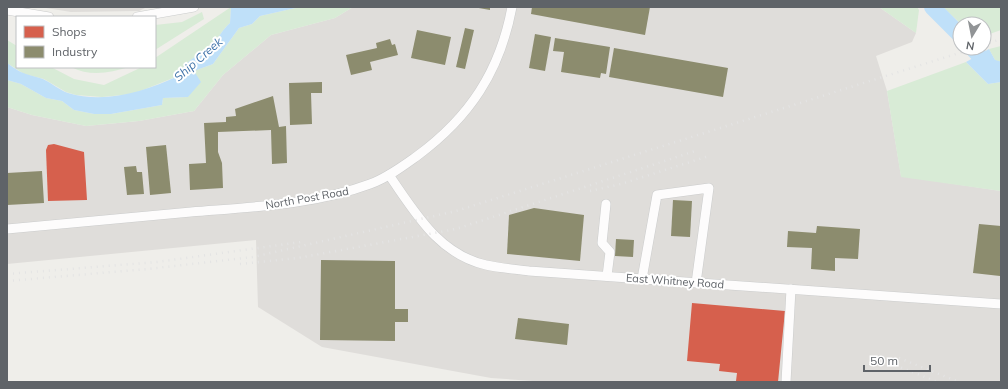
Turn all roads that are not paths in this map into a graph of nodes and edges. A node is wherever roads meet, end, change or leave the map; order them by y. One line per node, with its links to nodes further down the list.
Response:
1 (194, 7): 5 (street)
2 (512, 7): 6 (street, North Post Road)
3 (7, 10): 4 (street)
4 (43, 16)
5 (143, 16)
6 (389, 175): 8 (street, North Post Road); 9 (street, East Whitney Road)
7 (606, 204): 9 (street)
8 (7, 229)
9 (607, 276): 10 (street, East Whitney Road)
10 (642, 279): 11 (street, East Whitney Road); 11 (street)
11 (696, 283): 12 (street, East Whitney Road)
12 (791, 289): 13 (street, East Whitney Road); 14 (street)
13 (1001, 304)
14 (786, 382)

